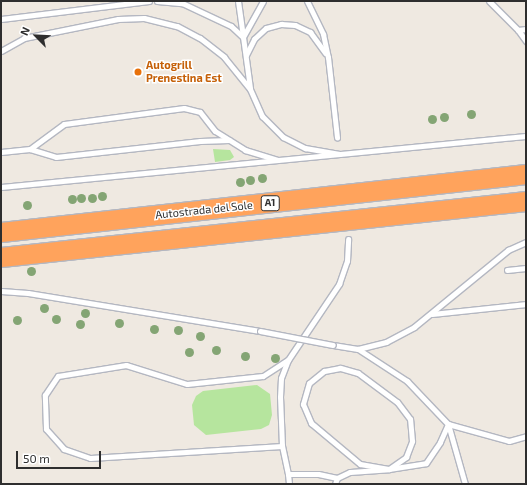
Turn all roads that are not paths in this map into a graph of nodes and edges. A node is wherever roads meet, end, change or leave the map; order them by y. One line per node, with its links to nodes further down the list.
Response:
1 (149, 1): 7 (lane)
2 (157, 1): 10 (lane)
3 (238, 1): 10 (lane)
4 (263, 1): 10 (lane)
5 (307, 1): 14 (lane)
6 (489, 1): 9 (lane)
7 (1, 19)
8 (526, 29): 9 (lane)
9 (518, 30): 11 (lane)
10 (244, 37): 13 (lane)
11 (526, 41)
12 (1, 51): 15 (lane)
13 (246, 55): 14 (lane); 15 (lane)
14 (328, 57): 17 (lane)
15 (250, 89): 21 (lane)
16 (526, 136): 21 (lane)
17 (337, 138)
18 (230, 140): 19 (lane); 19 (lane); 22 (lane)
19 (30, 149): 20 (lane)
20 (1, 152)
21 (348, 155): 22 (lane)
22 (280, 161): 24 (lane)
23 (526, 174): 26 (highway, Autostrada del Sole / A1)
24 (1, 187)
25 (526, 201): 29 (highway, A1)
26 (1, 232)
27 (348, 239): 36 (lane)
28 (526, 242): 34 (lane)
29 (1, 257)
30 (526, 268): 31 (lane)
31 (506, 270)
32 (1, 292): 35 (lane, bridge)
33 (526, 304): 34 (lane)
34 (430, 314): 35 (lane)
35 (358, 349): 37 (lane)
36 (288, 360): 39 (lane); 39 (lane)
37 (448, 424): 38 (lane); 40 (lane); 45 (lane)
38 (526, 436)
39 (282, 446): 41 (lane)
40 (389, 469): 40 (lane); 42 (lane)
41 (288, 474): 42 (lane); 43 (lane)
42 (337, 478): 44 (lane)
43 (289, 484)
44 (335, 484)
45 (465, 484)

